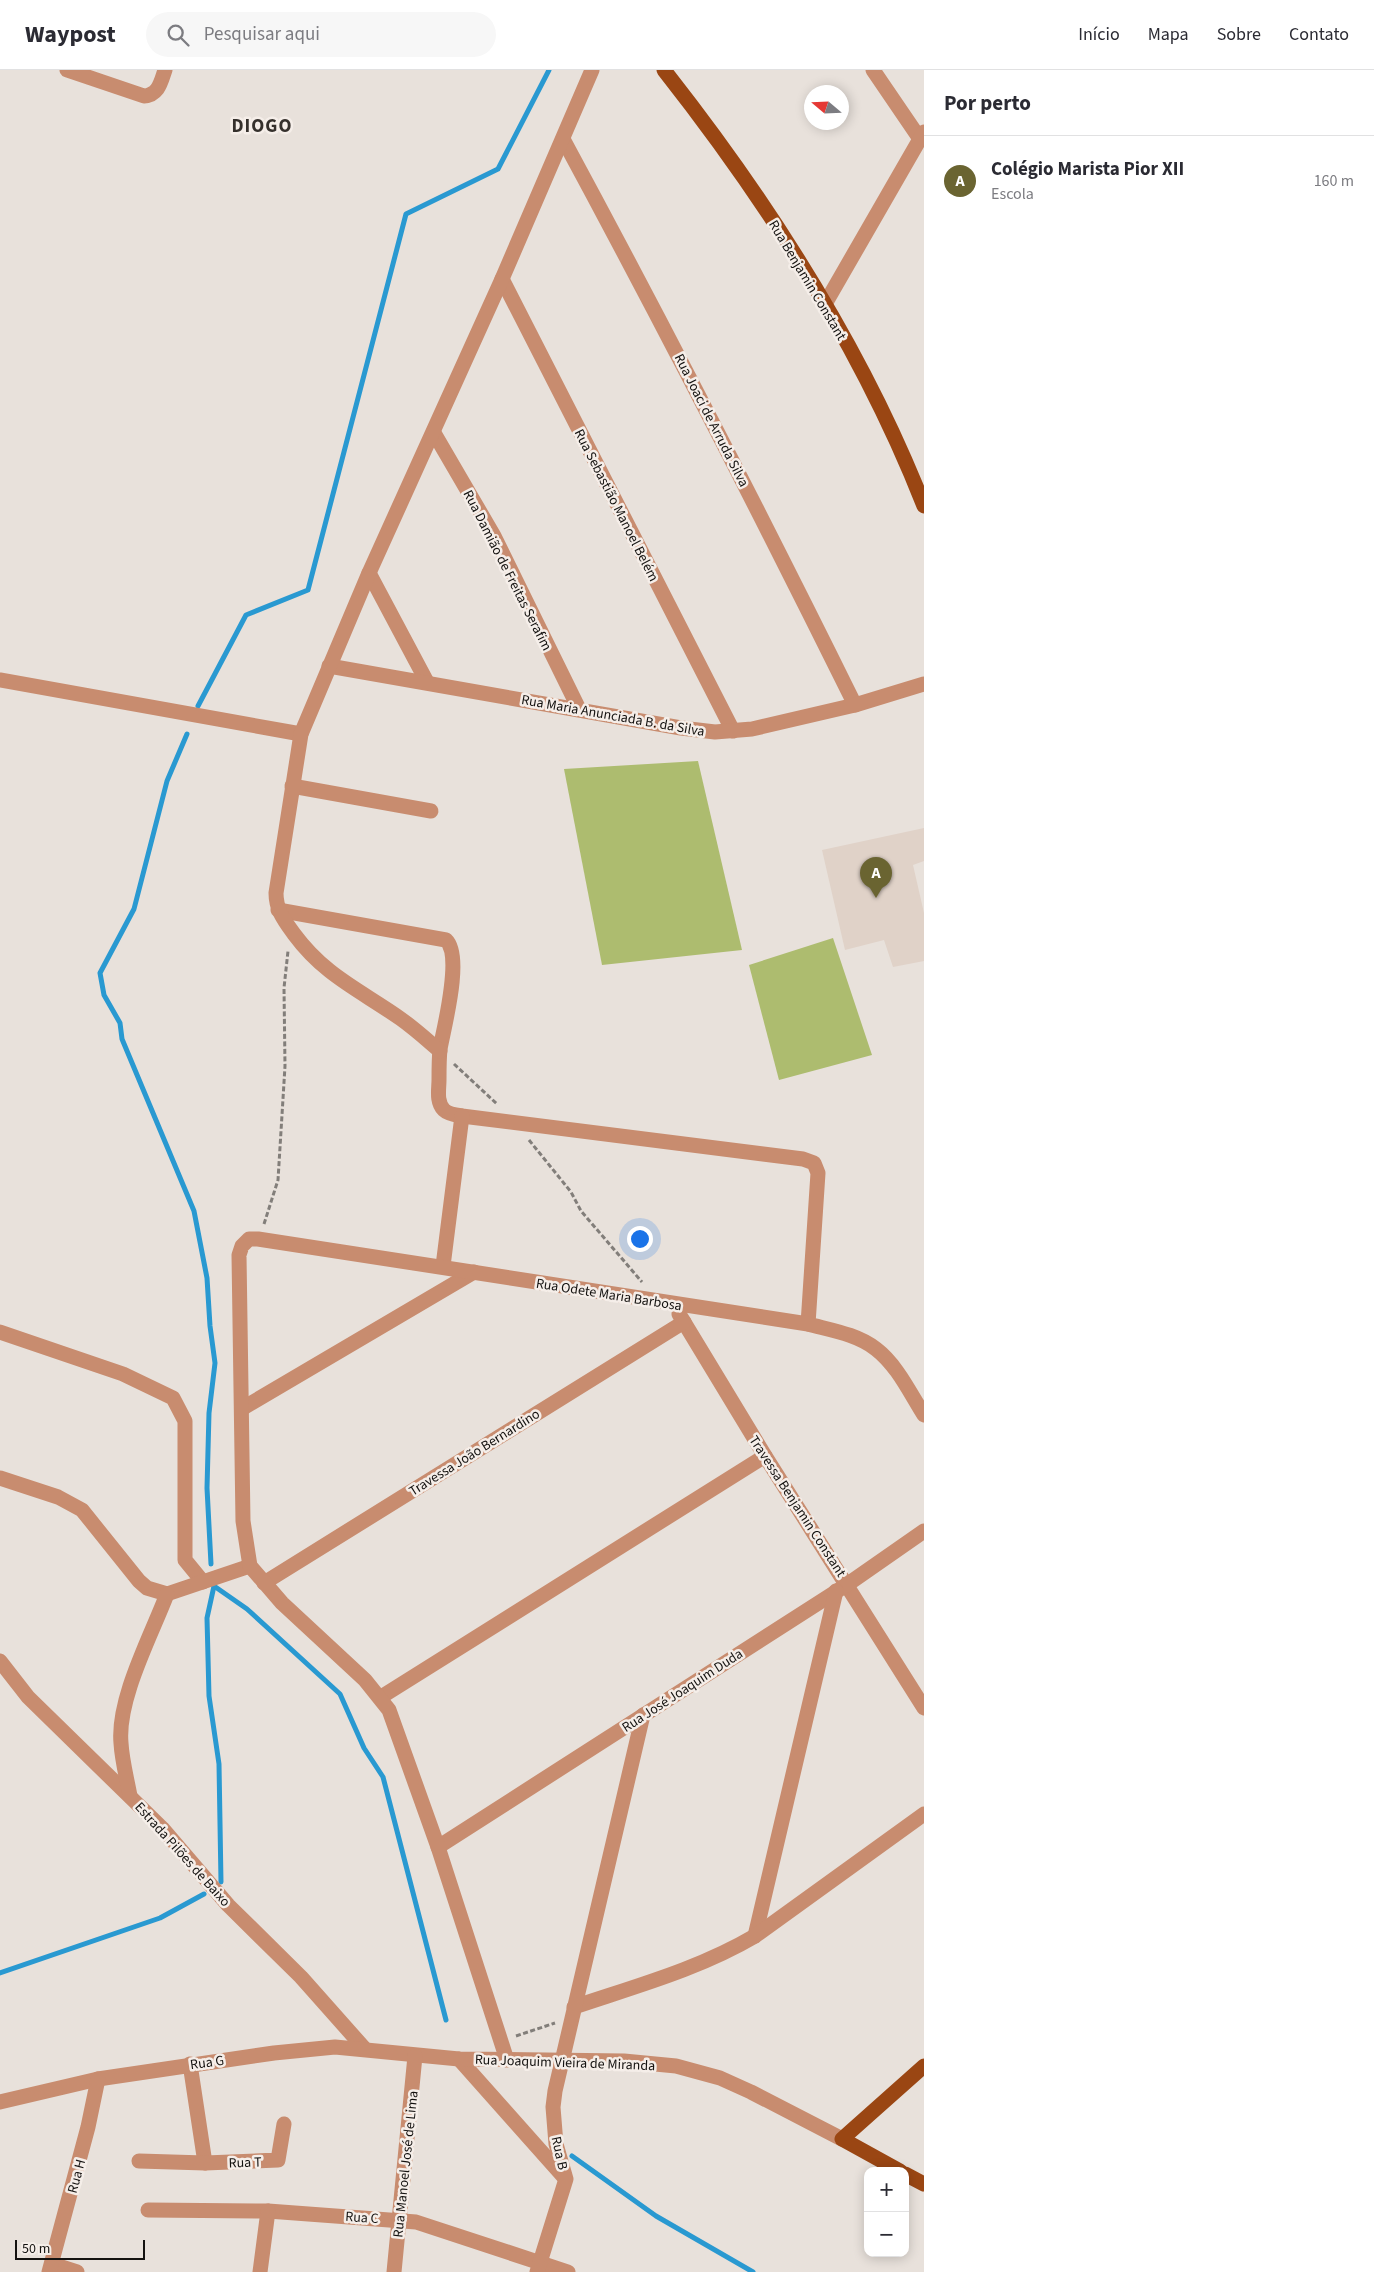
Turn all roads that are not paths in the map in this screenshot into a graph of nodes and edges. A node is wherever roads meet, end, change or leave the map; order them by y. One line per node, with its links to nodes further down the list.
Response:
1 (67, 70): 2 (street)
2 (165, 70)
3 (592, 70): 7 (street)
4 (664, 70): 9 (main road, Rua Benjamin Constant)
5 (872, 70): 6 (street)
6 (922, 136): 9 (street)
7 (563, 139): 8 (street); 17 (street, Rua Joaci de Arruda Silva)
8 (502, 279): 10 (street); 19 (street, Rua Sebastião Manoel Belém)
9 (825, 304): 11 (main road, Rua Benjamin Constant)
10 (434, 433): 12 (street); 18 (street, Rua Damião de Freitas Serafim)
11 (924, 506)
12 (370, 573): 13 (street); 15 (street)
13 (329, 666): 15 (street, Rua Maria Anunciada B. da Silva); 20 (street)
14 (0, 680): 20 (street)
15 (427, 682): 18 (street, Rua Maria Anunciada B. da Silva)
16 (924, 684): 17 (street, Rua Maria Anunciada B. da Silva)
17 (855, 705): 19 (street, Rua Maria Anunciada B. da Silva)
18 (579, 710): 19 (street, Rua Maria Anunciada B. da Silva)
19 (733, 731)
20 (301, 734): 21 (street)
21 (292, 786): 22 (street); 23 (street)
22 (431, 812)
23 (278, 910): 24 (street); 24 (street)
24 (440, 1051): 25 (street)
25 (462, 1116): 26 (street); 30 (street)
26 (443, 1266): 27 (street, Rua Odete Maria Barbosa); 32 (street, Rua Odete Maria Barbosa)
27 (474, 1272): 28 (street, Rua Odete Maria Barbosa); 32 (street)
28 (673, 1304): 29 (street, Travessa Benjamin Constant); 30 (street, Rua Odete Maria Barbosa)
29 (684, 1322): 34 (street, Travessa Benjamin Constant); 39 (street, Travessa João Bernardino)
30 (808, 1324): 33 (street, Rua Odete Maria Barbosa)
31 (0, 1332): 38 (street)
32 (243, 1408): 37 (street)
33 (924, 1415)
34 (765, 1456): 40 (street, Travessa Benjamin Constant); 43 (street)
35 (0, 1478): 41 (street)
36 (924, 1531): 40 (street, Rua José Joaquim Duda)
37 (250, 1566): 38 (street); 39 (street)
38 (203, 1582): 41 (street)
39 (264, 1583): 43 (street)
40 (842, 1588): 44 (street, Travessa Benjamin Constant); 45 (street, Rua José Joaquim Duda); 49 (street)
41 (167, 1594): 46 (street)
42 (0, 1661): 46 (street, Estrada Pilões de Baixo)
43 (381, 1697): 48 (street)
44 (924, 1708)
45 (643, 1715): 48 (street, Rua José Joaquim Duda); 50 (street, Rua B)
46 (130, 1796): 51 (street, Estrada Pilões de Baixo)
47 (924, 1814): 49 (street)
48 (438, 1847): 54 (street)
49 (755, 1936): 50 (street)
50 (574, 2007): 55 (street, Rua B)
51 (364, 2048): 52 (street, Rua G); 56 (street, Rua G)
52 (416, 2056): 53 (street, Rua Joaquim Vieira de Miranda); 70 (street, Rua Manoel José de Lima)
53 (458, 2059): 54 (street, Rua Joaquim Vieira de Miranda); 66 (street)
54 (507, 2060): 55 (street, Rua Joaquim Vieira de Miranda)
55 (562, 2060): 61 (street, Rua Joaquim Vieira de Miranda); 66 (street, Rua B)
56 (190, 2064): 58 (street, Rua G); 63 (street)
57 (924, 2066): 61 (main road)
58 (98, 2079): 59 (street, Rua G); 72 (street, Rua H)
59 (0, 2102)
60 (284, 2124): 63 (street, Rua T)
61 (842, 2139): 64 (main road, Rua Joaquim Vieira de Miranda)
62 (139, 2161): 63 (street, Rua T)
63 (205, 2163)
64 (893, 2167)
65 (909, 2176): 67 (main road)
66 (566, 2179): 71 (street, Rua B)
67 (924, 2184)
68 (148, 2210): 69 (street, Rua C)
69 (268, 2211): 70 (street, Rua C); 74 (street)
70 (399, 2220): 71 (street, Rua C); 75 (street, Rua Manoel José de Lima)
71 (538, 2267): 76 (street, Rua C)
72 (51, 2268): 73 (street)
73 (77, 2272)
74 (260, 2272)
75 (394, 2272)
76 (568, 2272)

